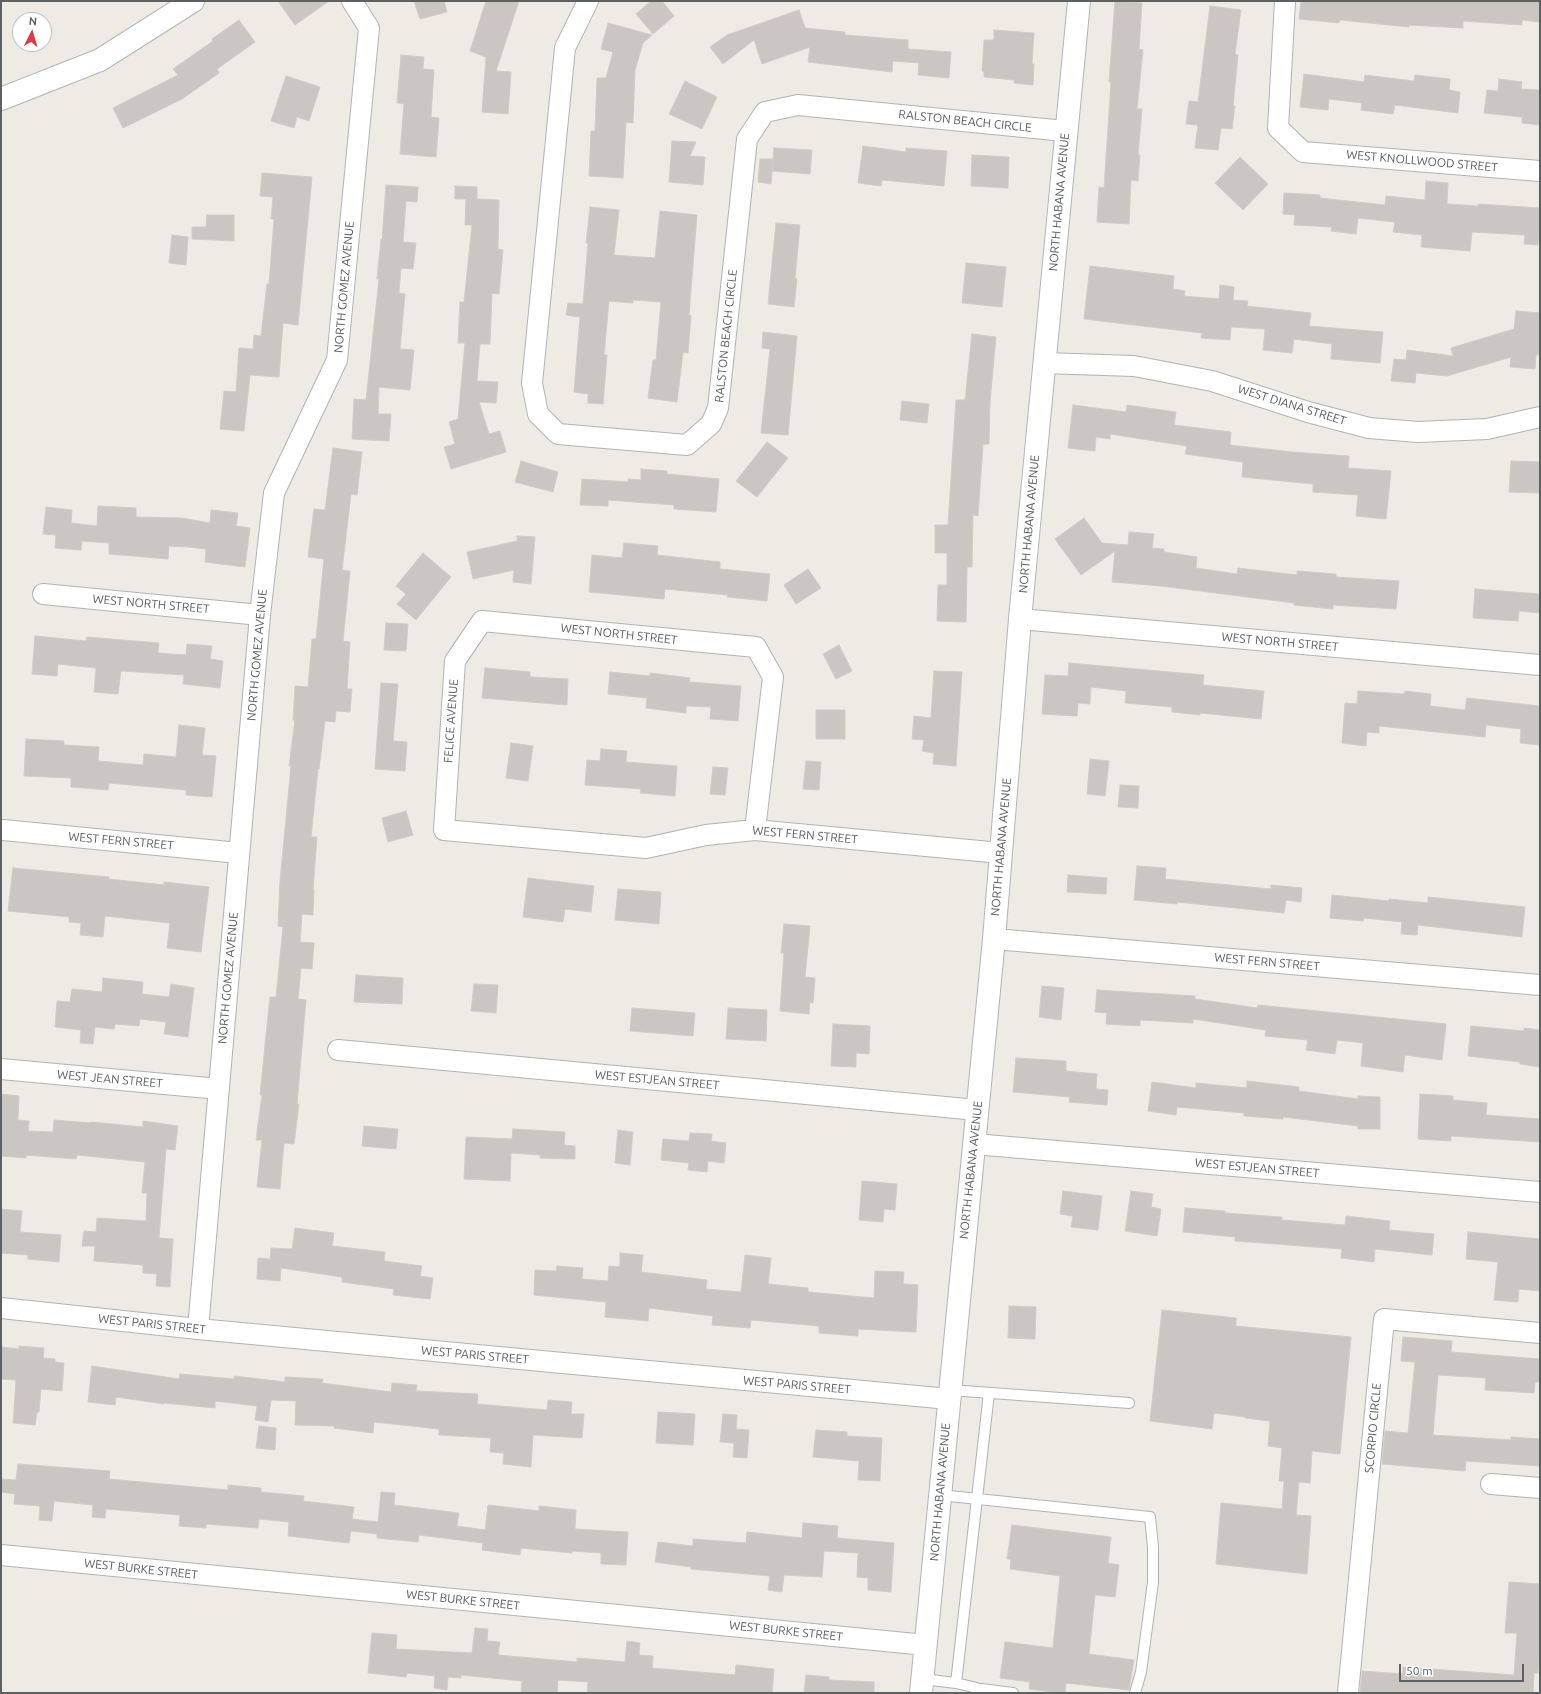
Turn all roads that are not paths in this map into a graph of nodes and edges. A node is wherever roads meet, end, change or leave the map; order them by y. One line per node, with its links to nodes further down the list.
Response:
1 (193, 1): 6 (street)
2 (352, 1): 12 (street, NORTH GOMEZ AVENUE)
3 (588, 1): 7 (street, RALSTON BEACH CIRCLE)
4 (1079, 1): 7 (street, NORTH HABANA AVENUE)
5 (1285, 1): 8 (street, WEST KNOLLWOOD STREET)
6 (1, 99)
7 (1065, 131): 9 (street, NORTH HABANA AVENUE)
8 (1540, 171)
9 (1044, 363): 10 (street, WEST DIANA STREET); 13 (street, NORTH HABANA AVENUE)
10 (1540, 417)
11 (42, 594): 12 (street, WEST NORTH STREET)
12 (260, 615): 19 (street, NORTH GOMEZ AVENUE)
13 (1020, 619): 15 (street, WEST NORTH STREET); 20 (street, NORTH HABANA AVENUE)
14 (482, 621): 17 (street, FELICE AVENUE); 18 (street, WEST NORTH STREET)
15 (1540, 665)
16 (3, 830): 19 (street, WEST FERN STREET)
17 (444, 830): 18 (street, WEST FERN STREET)
18 (755, 830): 20 (street, WEST FERN STREET)
19 (239, 853): 25 (street, NORTH GOMEZ AVENUE)
20 (1001, 853): 21 (street, NORTH HABANA AVENUE)
21 (994, 939): 22 (street, WEST FERN STREET); 26 (street, NORTH HABANA AVENUE)
22 (1540, 985)
23 (338, 1050): 26 (street, WEST ESTJEAN STREET)
24 (1, 1069): 25 (street, WEST JEAN STREET)
25 (219, 1089): 30 (street, NORTH GOMEZ AVENUE)
26 (977, 1110): 27 (street, NORTH HABANA AVENUE)
27 (974, 1144): 28 (street, WEST ESTJEAN STREET); 33 (street, NORTH HABANA AVENUE)
28 (1540, 1192)
29 (1, 1308): 30 (street, WEST PARIS STREET)
30 (198, 1329): 33 (street, WEST PARIS STREET)
31 (1540, 1333): 45 (street, SCORPIO CIRCLE)
32 (989, 1393): 33 (lane); 34 (lane); 38 (lane)
33 (949, 1394): 37 (street, NORTH HABANA AVENUE)
34 (1129, 1404)
35 (1491, 1484): 36 (street)
36 (1540, 1488)
37 (940, 1494): 38 (lane); 40 (street, NORTH HABANA AVENUE)
38 (977, 1498): 41 (lane); 44 (lane)
39 (1, 1555): 40 (street, WEST BURKE STREET)
40 (926, 1645): 42 (street, NORTH HABANA AVENUE)
41 (956, 1683): 42 (lane); 43 (lane)
42 (922, 1686)
43 (1013, 1693)
44 (1135, 1693)
45 (1348, 1693)

